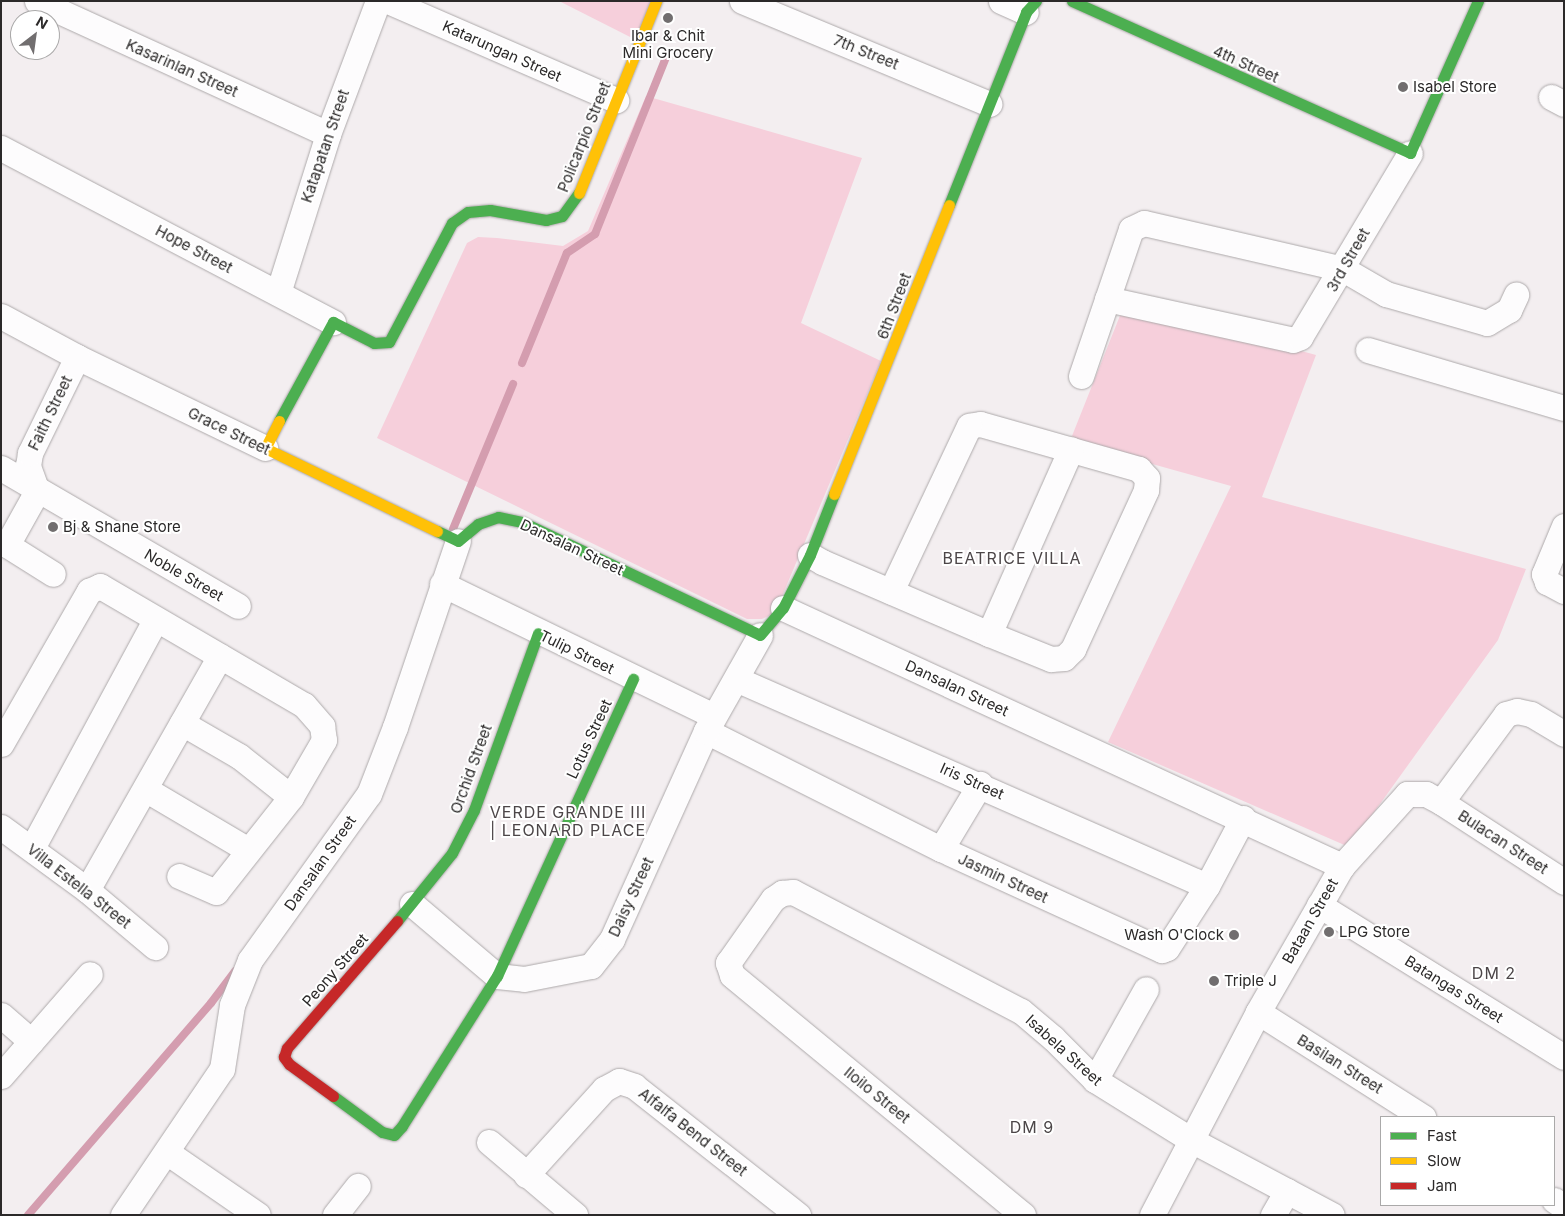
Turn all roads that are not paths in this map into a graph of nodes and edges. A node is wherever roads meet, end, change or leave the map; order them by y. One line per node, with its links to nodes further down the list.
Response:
1 (37, 1): 12 (street, Kasarinlan Street)
2 (378, 1): 12 (street, Katapatan Street)
3 (388, 1): 10 (street, Katarungan Street)
4 (656, 1): 10 (street, Policarpio Street)
5 (742, 1): 11 (street, 7th Street)
6 (1001, 1): 9 (street)
7 (1072, 1): 14 (street, 4th Street)
8 (1478, 1): 14 (street, 3rd Street)
9 (1031, 7): 11 (street, 6th Street)
10 (616, 100): 21 (street, Policarpio Street)
11 (990, 104): 33 (street, 6th Street)
12 (328, 134): 16 (street, Katapatan Street)
13 (1, 148): 16 (street, Hope Street)
14 (1410, 153): 15 (street, 3rd Street)
15 (1343, 269): 17 (street); 18 (street, 3rd Street); 18 (street)
16 (278, 293): 20 (street, Hope Street)
17 (1516, 295)
18 (1107, 299): 24 (street)
19 (1, 316): 23 (street, Grace Street)
20 (334, 322): 21 (street, Hope Street); 26 (street)
21 (389, 342)
22 (1368, 350): 25 (street)
23 (77, 357): 26 (street, Grace Street); 29 (street, Faith Street)
24 (1080, 376)
25 (1564, 408)
26 (265, 448): 31 (street, Grace Street)
27 (1071, 449): 36 (street); 42 (street); 42 (street)
28 (1, 468): 29 (street, Noble Street)
29 (37, 491): 32 (street); 38 (street, Noble Street)
30 (1564, 526): 37 (street)
31 (458, 540): 35 (street, Dansalan Street); 43 (street, Dansalan Street)
32 (4, 546): 34 (street)
33 (810, 555): 36 (street); 39 (street, 6th Street)
34 (53, 574)
35 (442, 584): 41 (street, Tulip Street); 81 (street, Dansalan Street)
36 (890, 591): 42 (street)
37 (1564, 591)
38 (238, 606)
39 (783, 608): 43 (street); 55 (street, Dansalan Street)
40 (156, 619): 44 (street); 50 (street); 57 (street)
41 (538, 633): 45 (street, Tulip Street); 66 (street, Orchid Street)
42 (989, 634)
43 (760, 635): 46 (street, Daisy Street)
44 (220, 656): 47 (street); 53 (street)
45 (633, 679): 48 (street, Tulip Street); 70 (street, Lotus Street)
46 (736, 679): 48 (street, Daisy Street); 51 (street, Iris Street)
47 (182, 723): 52 (street); 53 (street)
48 (710, 723): 58 (street, Jasmin Street); 70 (street, Daisy Street)
49 (1564, 734): 54 (street)
50 (1, 744)
51 (980, 784): 58 (street); 63 (street, Iris Street)
52 (144, 789): 59 (street); 64 (street)
53 (291, 797): 59 (street)
54 (1441, 802): 60 (street, Bataan Street); 62 (street, Bulacan Street)
55 (1243, 818): 60 (street, Dansalan Street); 63 (street, Jasmin Street)
56 (1, 827): 57 (street, Villa Estella Street)
57 (32, 848): 64 (street, Villa Estella Street)
58 (941, 849): 63 (street, Jasmin Street)
59 (248, 850): 61 (street)
60 (1342, 866): 67 (street, Bataan Street)
61 (179, 876)
62 (1564, 882)
63 (1207, 886)
64 (87, 890): 68 (street, Villa Estella Street)
65 (793, 892): 77 (street, Isabela Street); 90 (street, Iloilo Street)
66 (412, 904): 70 (street); 70 (street, Peony Street)
67 (1319, 905): 72 (street, Bataan Street); 75 (street, Batangas Street)
68 (156, 947)
69 (90, 974): 74 (street)
70 (497, 976)
71 (1146, 989): 77 (street)
72 (1258, 1012): 78 (street, Basilan Street); 79 (street, Bataan Street)
73 (1, 1015): 74 (street)
74 (31, 1042): 76 (street)
75 (1564, 1057)
76 (1, 1076)
77 (1095, 1080): 79 (street, Isabela Street)
78 (1422, 1116)
79 (1193, 1141): 84 (street, Isabela Street); 91 (street, Bataan Street)
80 (489, 1142): 82 (street)
81 (168, 1153): 85 (street, Dansalan Street); 86 (street)
82 (526, 1175): 88 (street); 89 (street, Alfalfa Bend Street)
83 (358, 1186): 87 (street)
84 (1286, 1191): 92 (street); 93 (street, Isabela Street)
85 (123, 1215)
86 (258, 1215)
87 (335, 1215)
88 (575, 1215)
89 (798, 1215)
90 (1023, 1215)
91 (1152, 1215)
92 (1273, 1215)
93 (1332, 1215)

